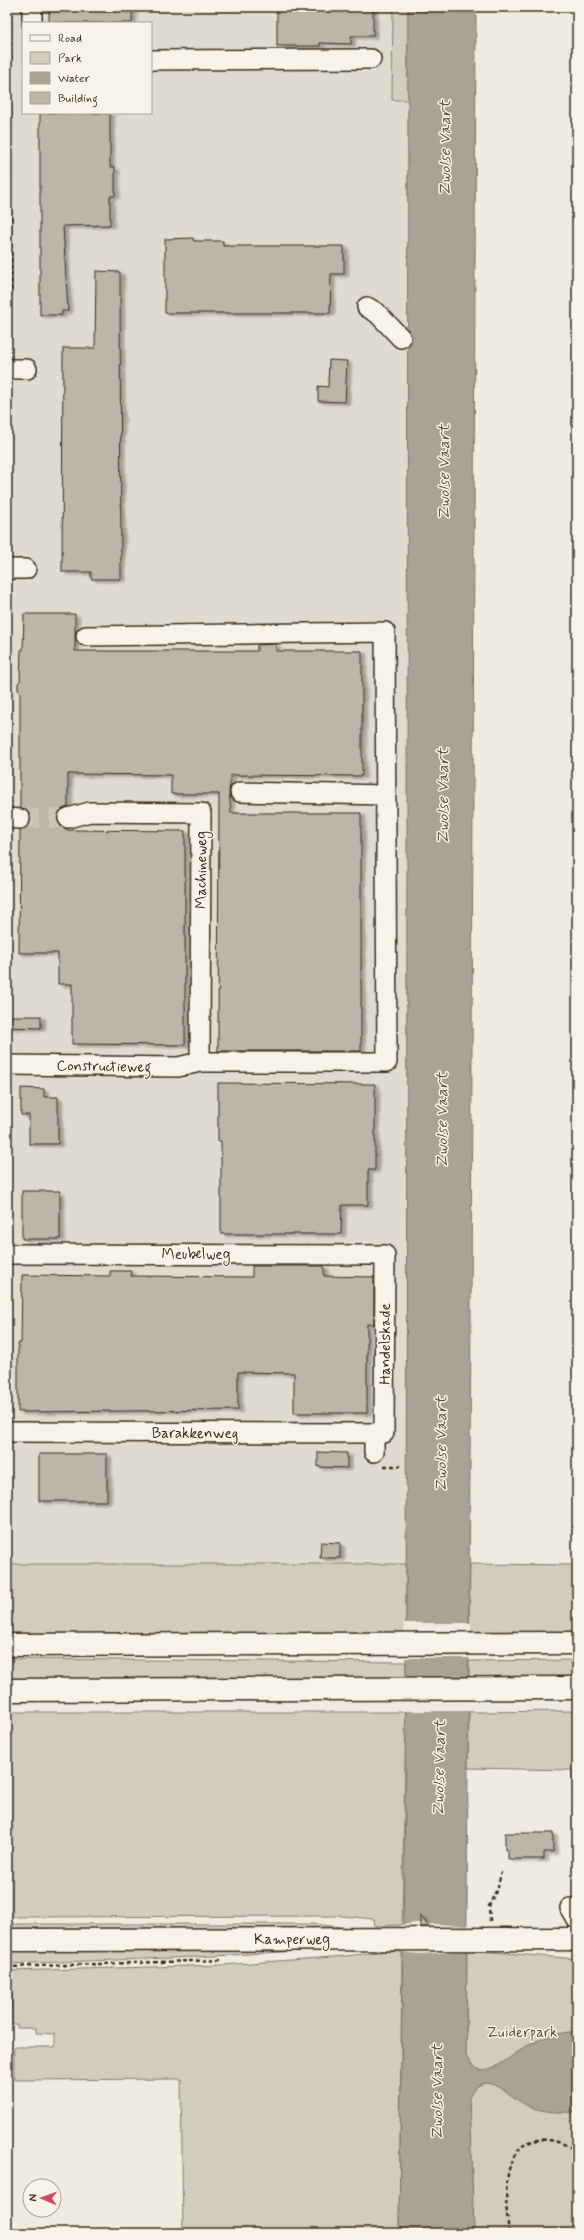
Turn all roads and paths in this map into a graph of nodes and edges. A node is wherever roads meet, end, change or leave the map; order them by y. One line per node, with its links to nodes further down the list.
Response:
1 (11, 7): 7 (path)
2 (32, 7): 3 (street)
3 (32, 22)
4 (371, 59): 5 (street)
5 (152, 60)
6 (367, 307): 8 (street)
7 (7, 311)
8 (401, 338)
9 (7, 369): 10 (street)
10 (27, 369)
11 (7, 569): 12 (street)
12 (26, 569)
13 (86, 636): 15 (street)
14 (240, 792): 15 (street)
15 (386, 795): 17 (street, Constructieweg)
16 (68, 818): 17 (street, Machineweg)
17 (200, 1062): 18 (street, Constructieweg)
18 (7, 1065)
19 (7, 1254): 20 (street, Meubelweg)
20 (386, 1255): 22 (street, Handelskade)
21 (7, 1432): 22 (street, Barakkenweg)
22 (377, 1439)
23 (390, 1466): 24 (path)
24 (402, 1466)
25 (577, 1643): 26 (main road)
26 (7, 1645)
27 (577, 1688): 28 (main road)
28 (7, 1690)
29 (501, 1872): 30 (path)
30 (490, 1926)
31 (577, 1939): 32 (main road, Kamperweg)
32 (7, 1940)
33 (7, 1989): 34 (path)
34 (7, 2008)
35 (577, 2150): 36 (path)
36 (509, 2233)

